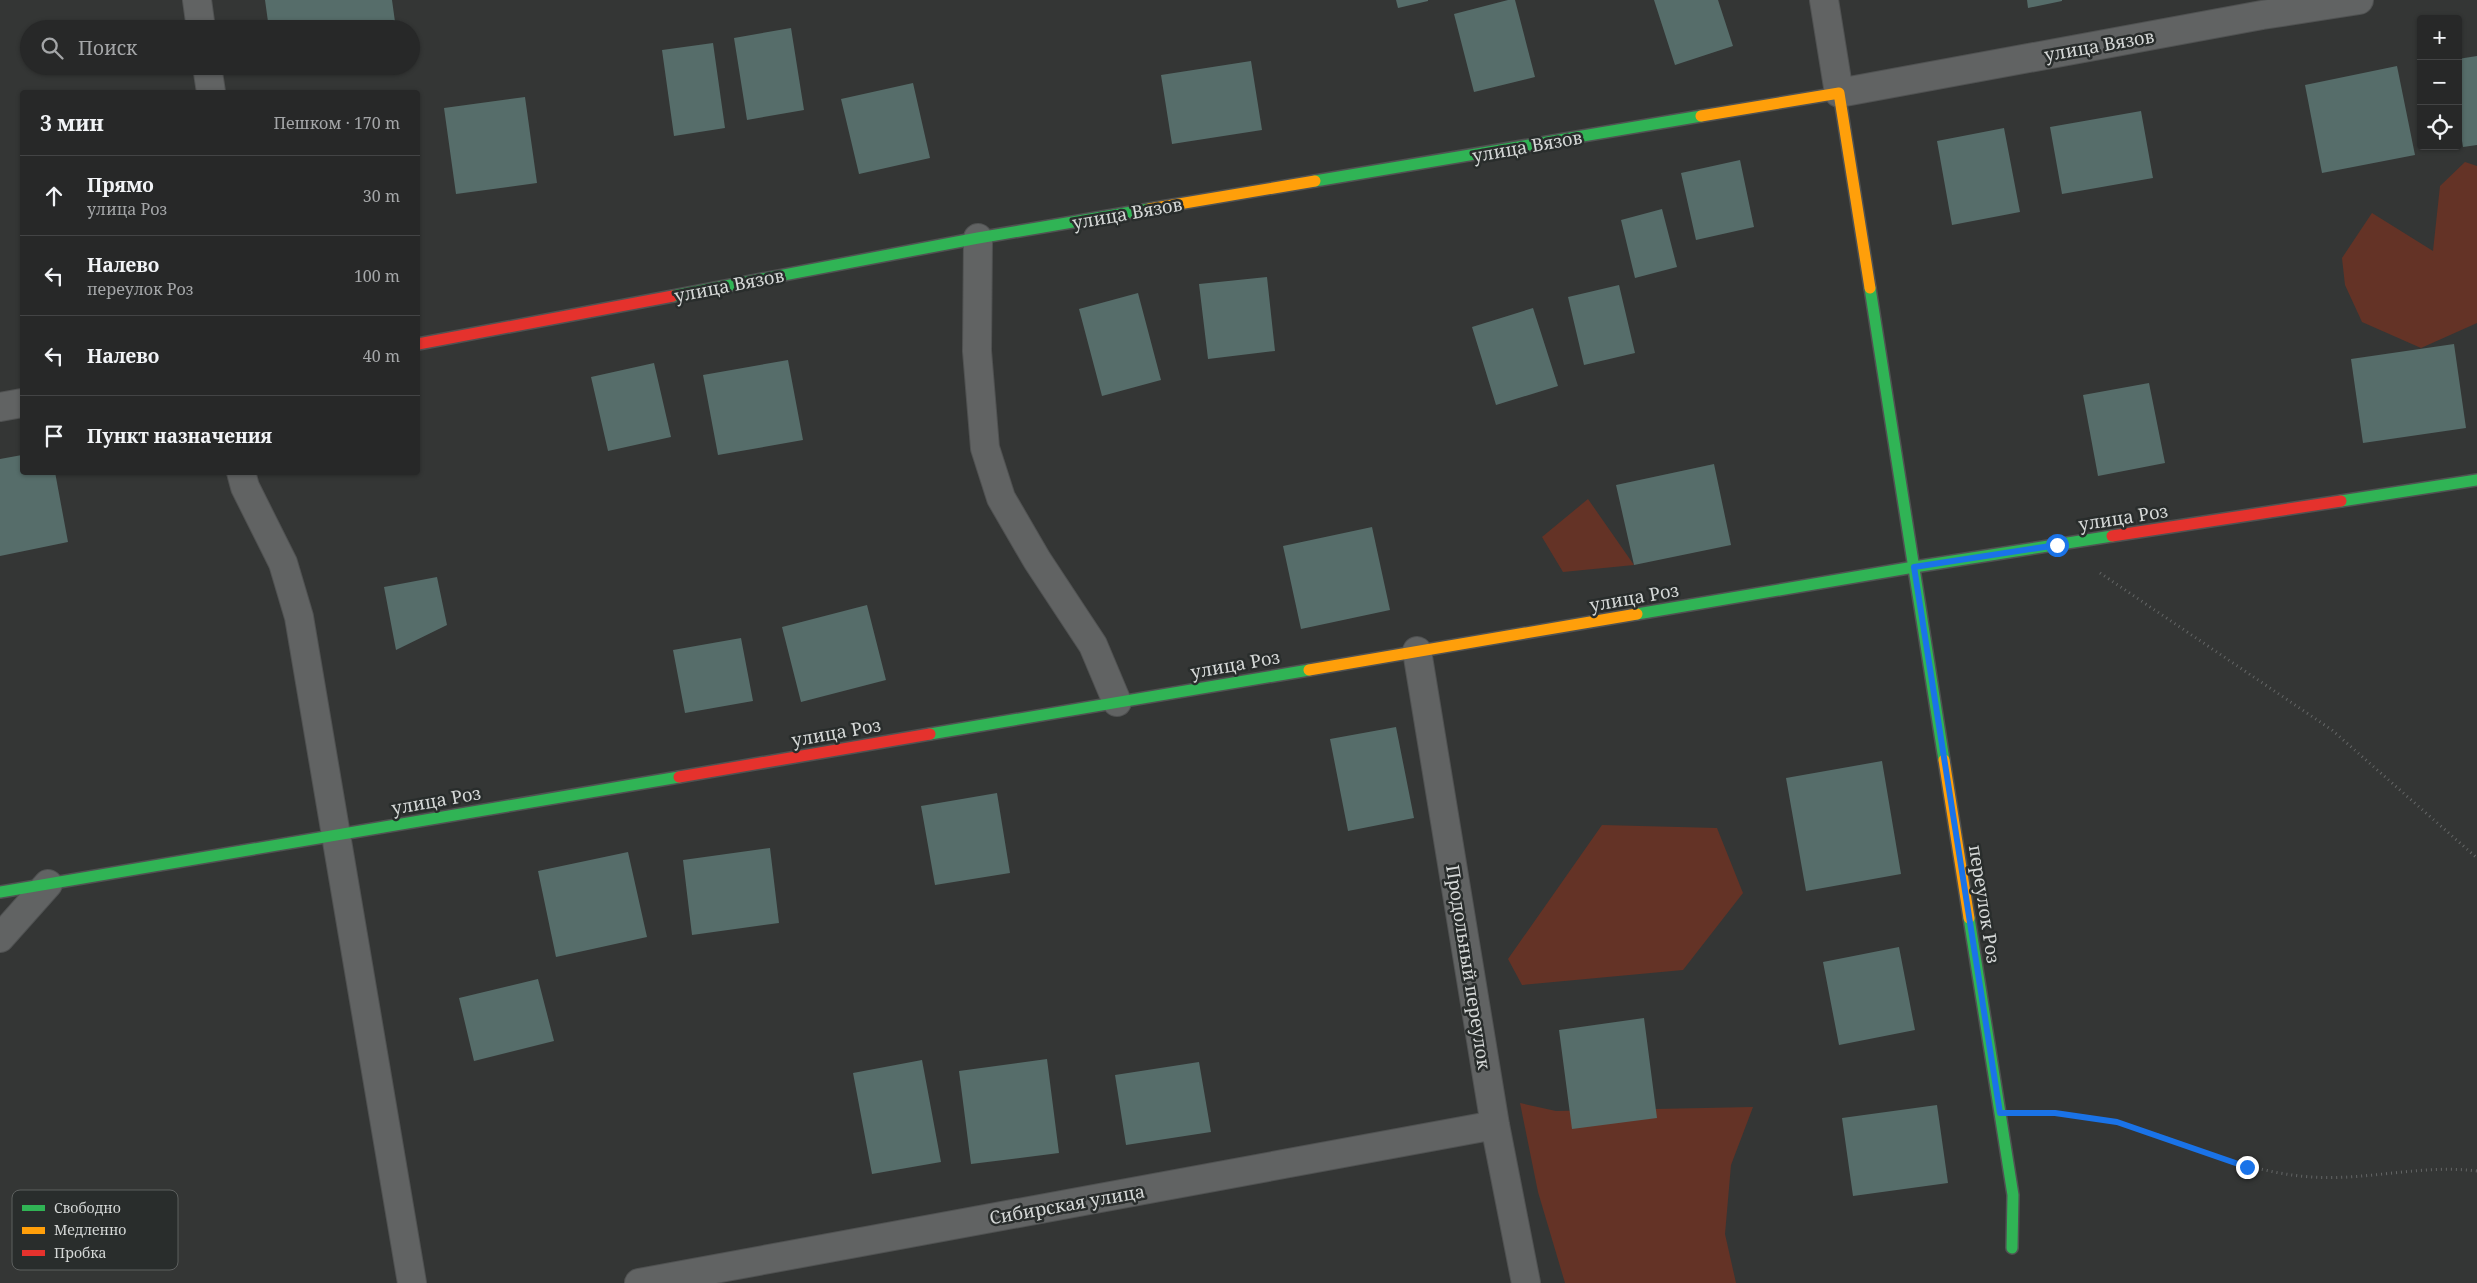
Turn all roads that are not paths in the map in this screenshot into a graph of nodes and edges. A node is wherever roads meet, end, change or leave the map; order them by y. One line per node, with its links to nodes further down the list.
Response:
1 (197, 0): 4 (street)
2 (1824, 0): 7 (street)
3 (2359, 0): 7 (street, улица Вязов)
4 (200, 20)
5 (208, 75): 6 (street)
6 (211, 90)
7 (1839, 93): 8 (street, улица Вязов); 14 (street, переулок Роз)
8 (978, 238): 9 (street, улица Вязов); 16 (street)
9 (420, 344)
10 (20, 403): 11 (street)
11 (0, 407)
12 (242, 475): 17 (street)
13 (2477, 480): 14 (street, улица Роз)
14 (1914, 567): 15 (street, улица Роз); 22 (street, переулок Роз)
15 (1417, 651): 16 (street, улица Роз); 21 (street, Продольный переулок)
16 (1117, 702): 17 (street, улица Роз)
17 (335, 835): 18 (street, улица Роз); 23 (street)
18 (48, 884): 19 (street, улица Роз); 20 (street)
19 (0, 892)
20 (0, 938)
21 (1495, 1125): 24 (street, Сибирская улица); 25 (street, Продольный переулок)
22 (2012, 1248)
23 (412, 1283)
24 (639, 1283)
25 (1526, 1283)

